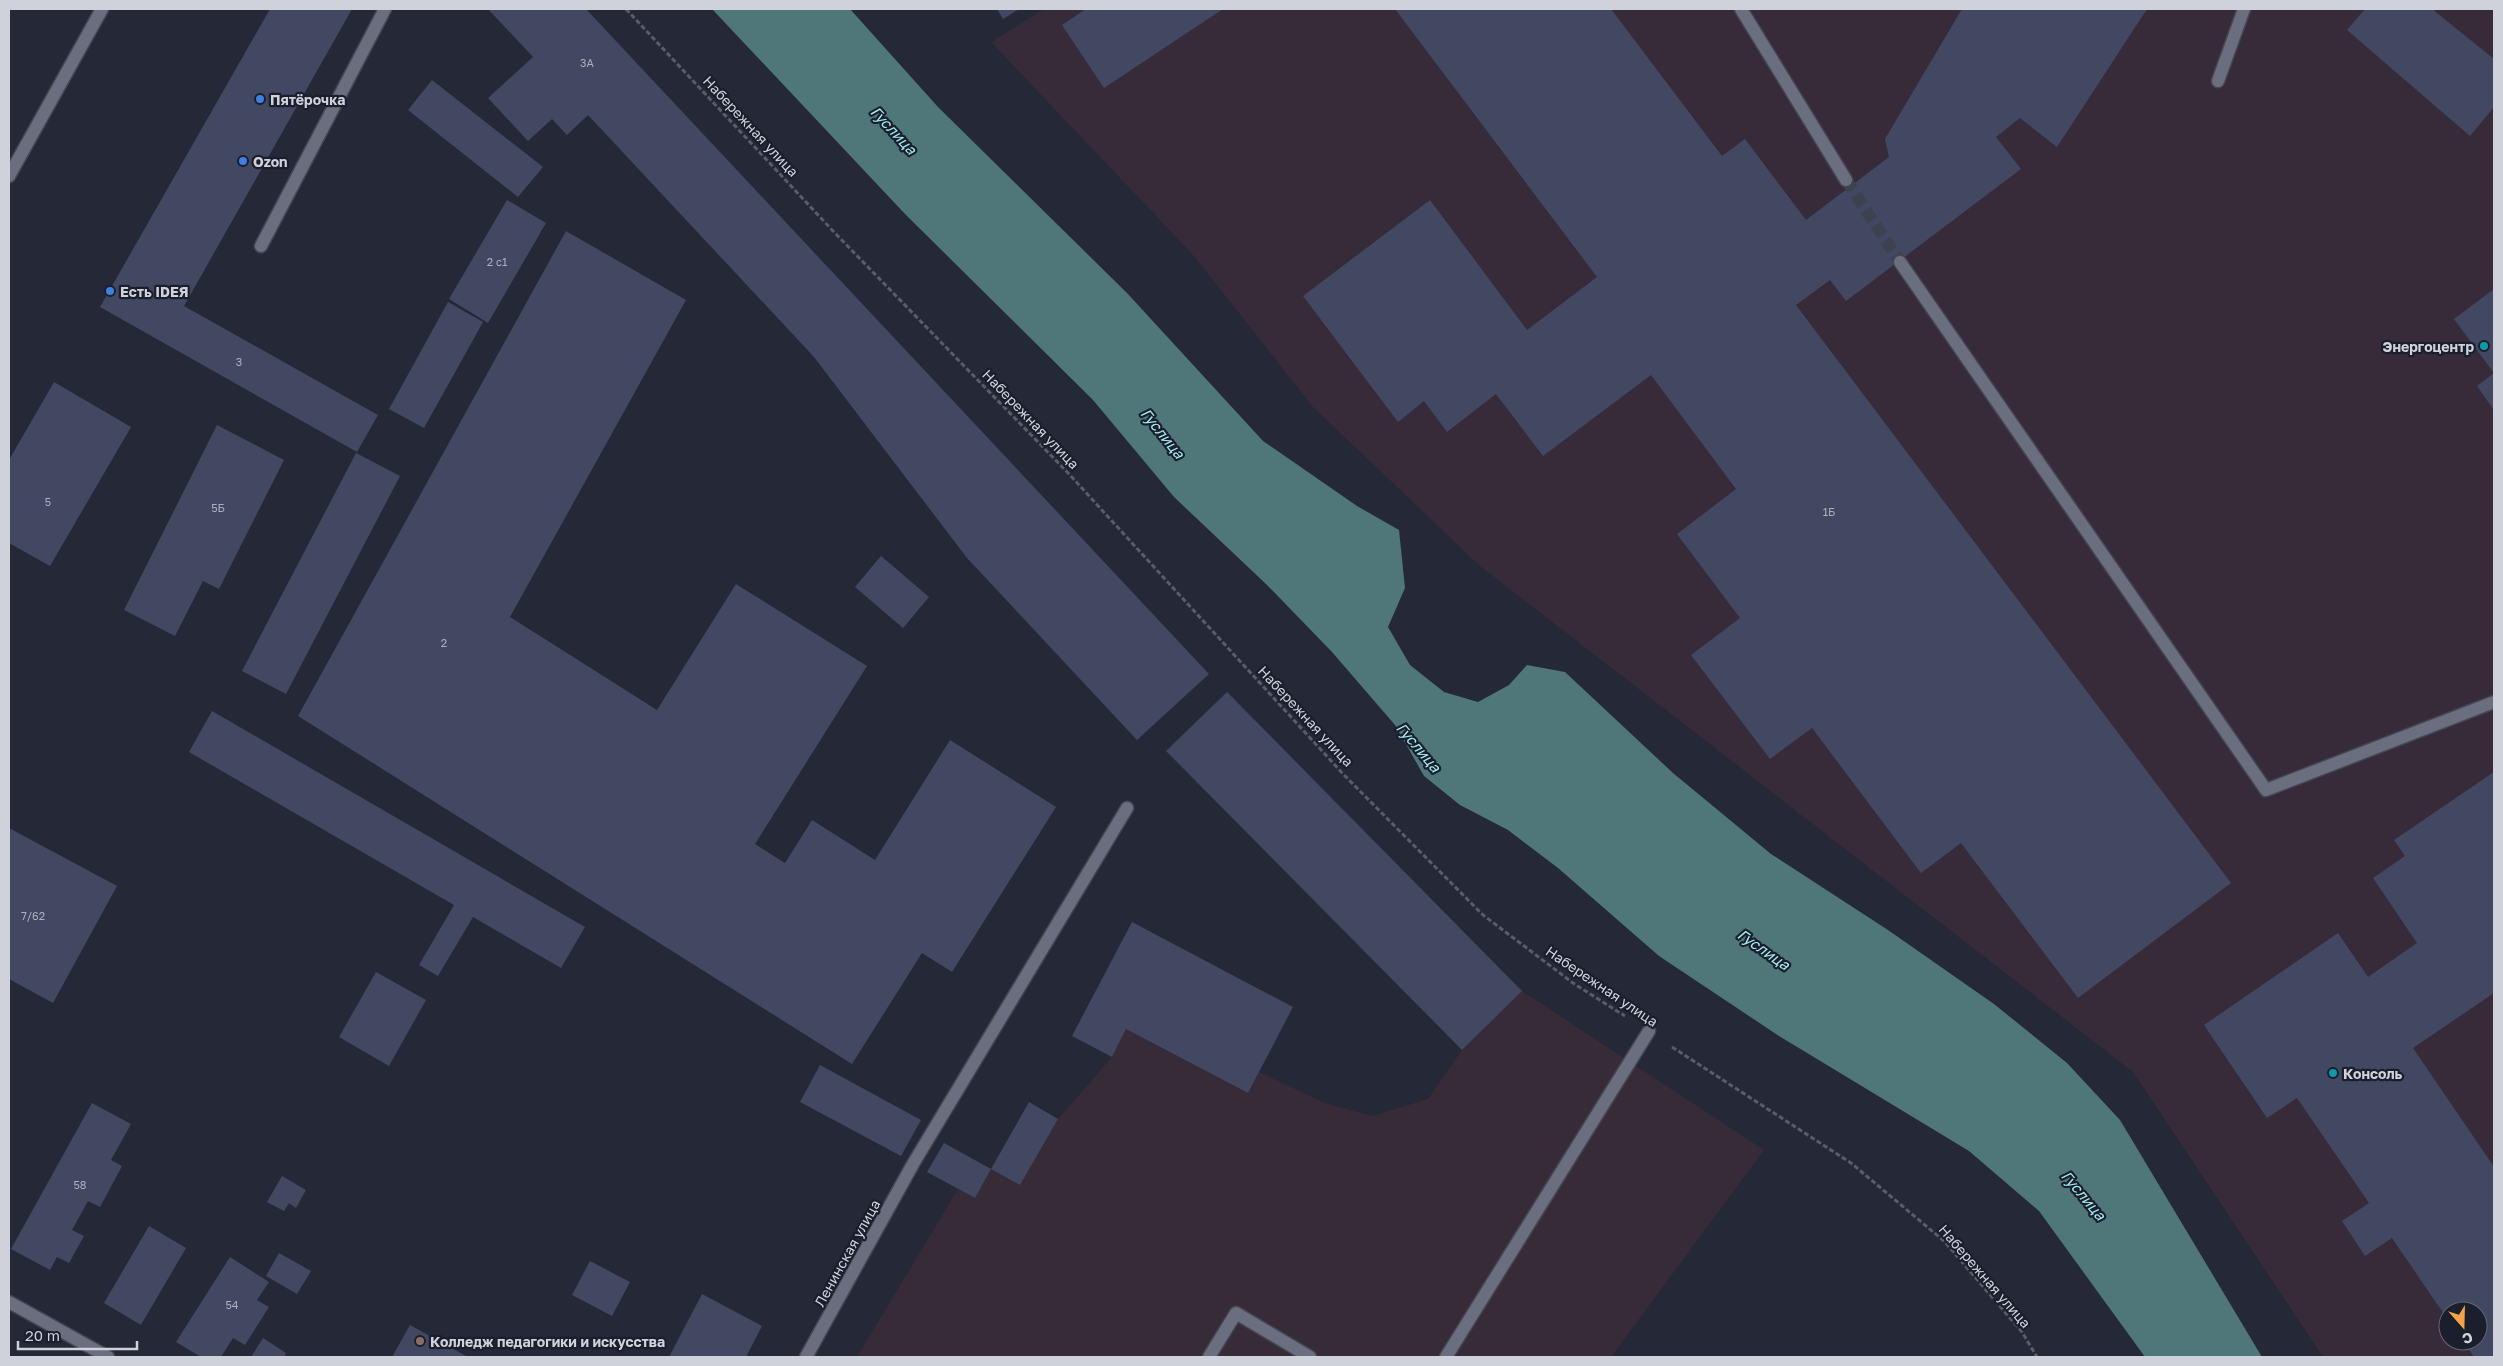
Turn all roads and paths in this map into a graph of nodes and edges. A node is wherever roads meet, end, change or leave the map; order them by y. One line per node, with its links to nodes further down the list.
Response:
1 (102, 9): 7 (street)
2 (385, 9): 9 (street)
3 (626, 9): 13 (path, Набережная улица)
4 (1741, 9): 8 (street)
5 (2244, 9): 6 (street)
6 (2218, 81)
7 (9, 176)
8 (1846, 180)
9 (261, 246)
10 (1900, 262): 11 (street)
11 (2494, 702)
12 (1127, 808): 16 (street, Ленинская улица)
13 (1649, 1031): 19 (street); 20 (path, Набережная улица)
14 (9, 1302): 15 (street)
15 (108, 1357)
16 (806, 1357)
17 (1208, 1357): 18 (street)
18 (1310, 1357)
19 (1446, 1357)
20 (2037, 1357)

